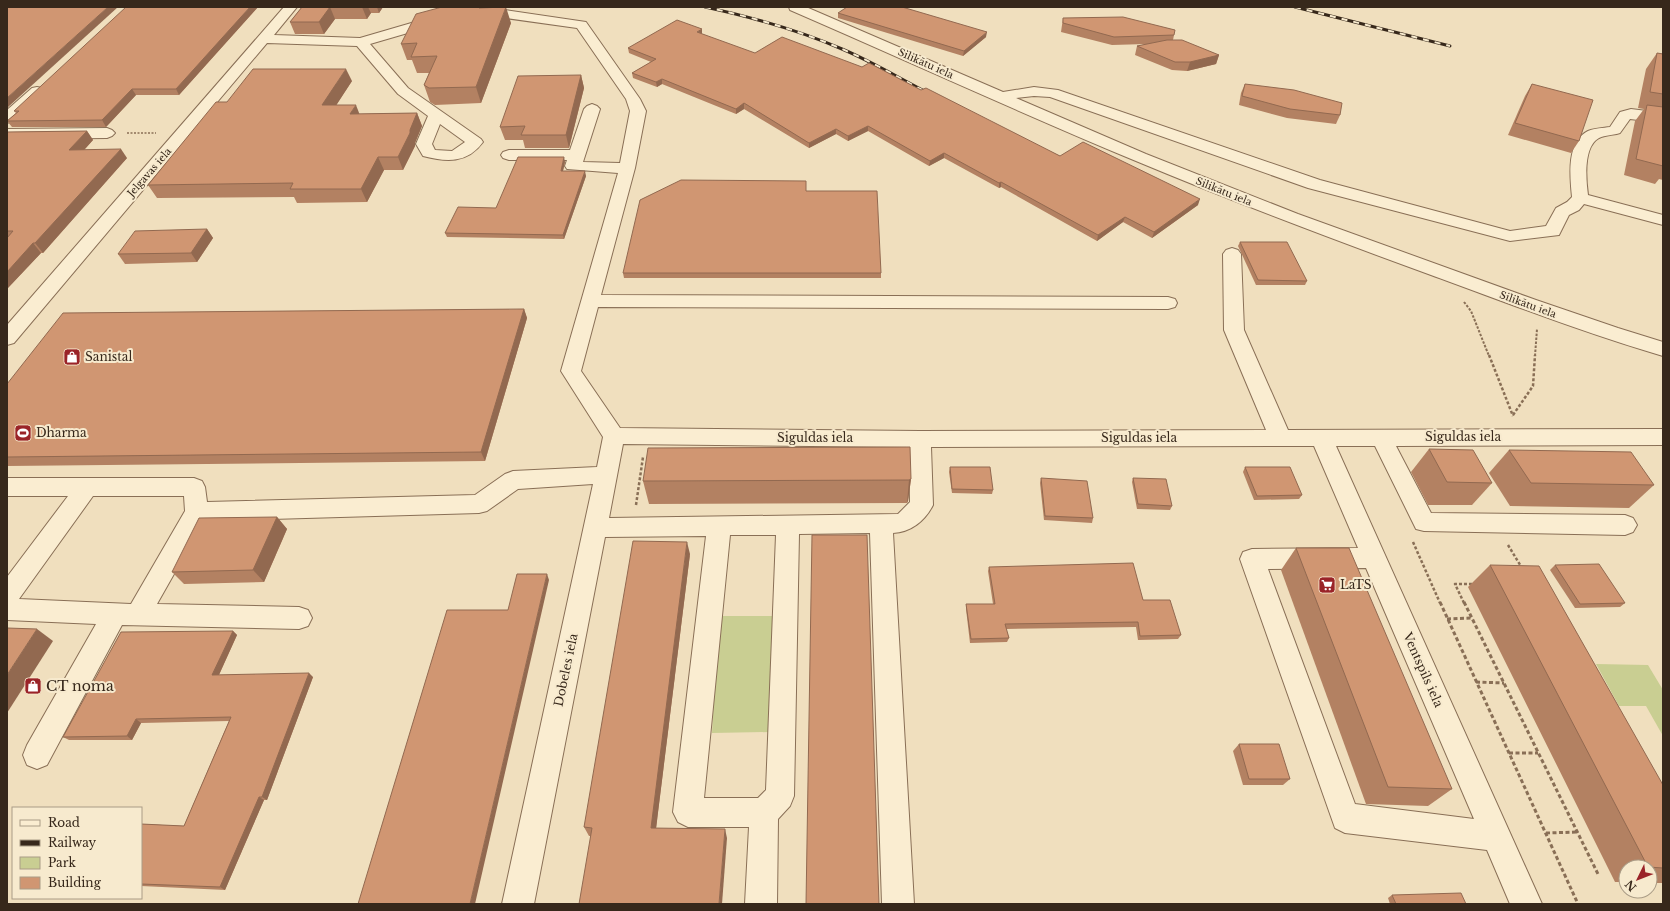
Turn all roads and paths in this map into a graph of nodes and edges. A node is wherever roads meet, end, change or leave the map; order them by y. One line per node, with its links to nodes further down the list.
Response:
1 (291, 7): 5 (street, Jelgavas iela)
2 (795, 7): 8 (street, Silikātu iela)
3 (469, 14): 19 (street)
4 (446, 17): 6 (street)
5 (263, 39): 6 (street); 27 (street, Jelgavas iela)
6 (361, 42): 10 (street)
7 (47, 81): 11 (street)
8 (1003, 97): 20 (street); 28 (street, Silikātu iela)
9 (592, 109): 18 (street)
10 (436, 114)
11 (7, 118)
12 (1663, 118): 20 (street)
13 (107, 133): 16 (street)
14 (141, 133): 15 (path)
15 (159, 133)
16 (7, 134)
17 (509, 155): 18 (street)
18 (577, 155): 19 (street)
19 (627, 168): 24 (street)
20 (1580, 198): 21 (street)
21 (1663, 220)
22 (1232, 254): 32 (street)
23 (1462, 300): 29 (path)
24 (590, 301): 25 (street); 30 (street)
25 (1168, 303)
26 (1537, 324): 29 (path)
27 (7, 338)
28 (1663, 349)
29 (1513, 416): 35 (path)
30 (614, 436): 31 (street, Siguldas iela); 38 (street, Dobeles iela)
31 (645, 436): 37 (street, Siguldas iela); 46 (path)
32 (1280, 437): 33 (street, Siguldas iela); 37 (street, Siguldas iela)
33 (1321, 437): 34 (street, Siguldas iela); 48 (street, Ventspils iela)
34 (1381, 437): 35 (street, Siguldas iela); 44 (street)
35 (1499, 437): 36 (street, Siguldas iela)
36 (1663, 437)
37 (920, 439): 42 (street)
38 (606, 475): 41 (street); 47 (street, Dobeles iela)
39 (7, 487): 40 (street)
40 (87, 487): 41 (street); 53 (street)
41 (197, 512): 55 (street)
42 (881, 523): 43 (street); 71 (street)
43 (788, 524): 45 (street); 64 (street)
44 (1625, 525)
45 (719, 526): 46 (street); 64 (street)
46 (633, 527): 47 (street)
47 (595, 528): 69 (street, Dobeles iela)
48 (1374, 558): 67 (street, Ventspils iela); 67 (street)
49 (1519, 564): 51 (path)
50 (1424, 565): 58 (path)
51 (1523, 570)
52 (1478, 584): 57 (path)
53 (7, 596)
54 (7, 609): 55 (street)
55 (127, 614): 56 (street); 63 (street)
56 (299, 618)
57 (1472, 618): 58 (path); 60 (path)
58 (1447, 619): 59 (path)
59 (1476, 682): 60 (path); 61 (path)
60 (1504, 683): 62 (path)
61 (1509, 753): 62 (path); 66 (path)
62 (1538, 753): 65 (path)
63 (37, 755)
64 (764, 813): 70 (street)
65 (1578, 832): 66 (path); 68 (path)
66 (1546, 833): 73 (path)
67 (1496, 836): 72 (street, Ventspils iela)
68 (1598, 874)
69 (518, 904)
70 (761, 904)
71 (898, 904)
72 (1526, 904)
73 (1578, 904)

